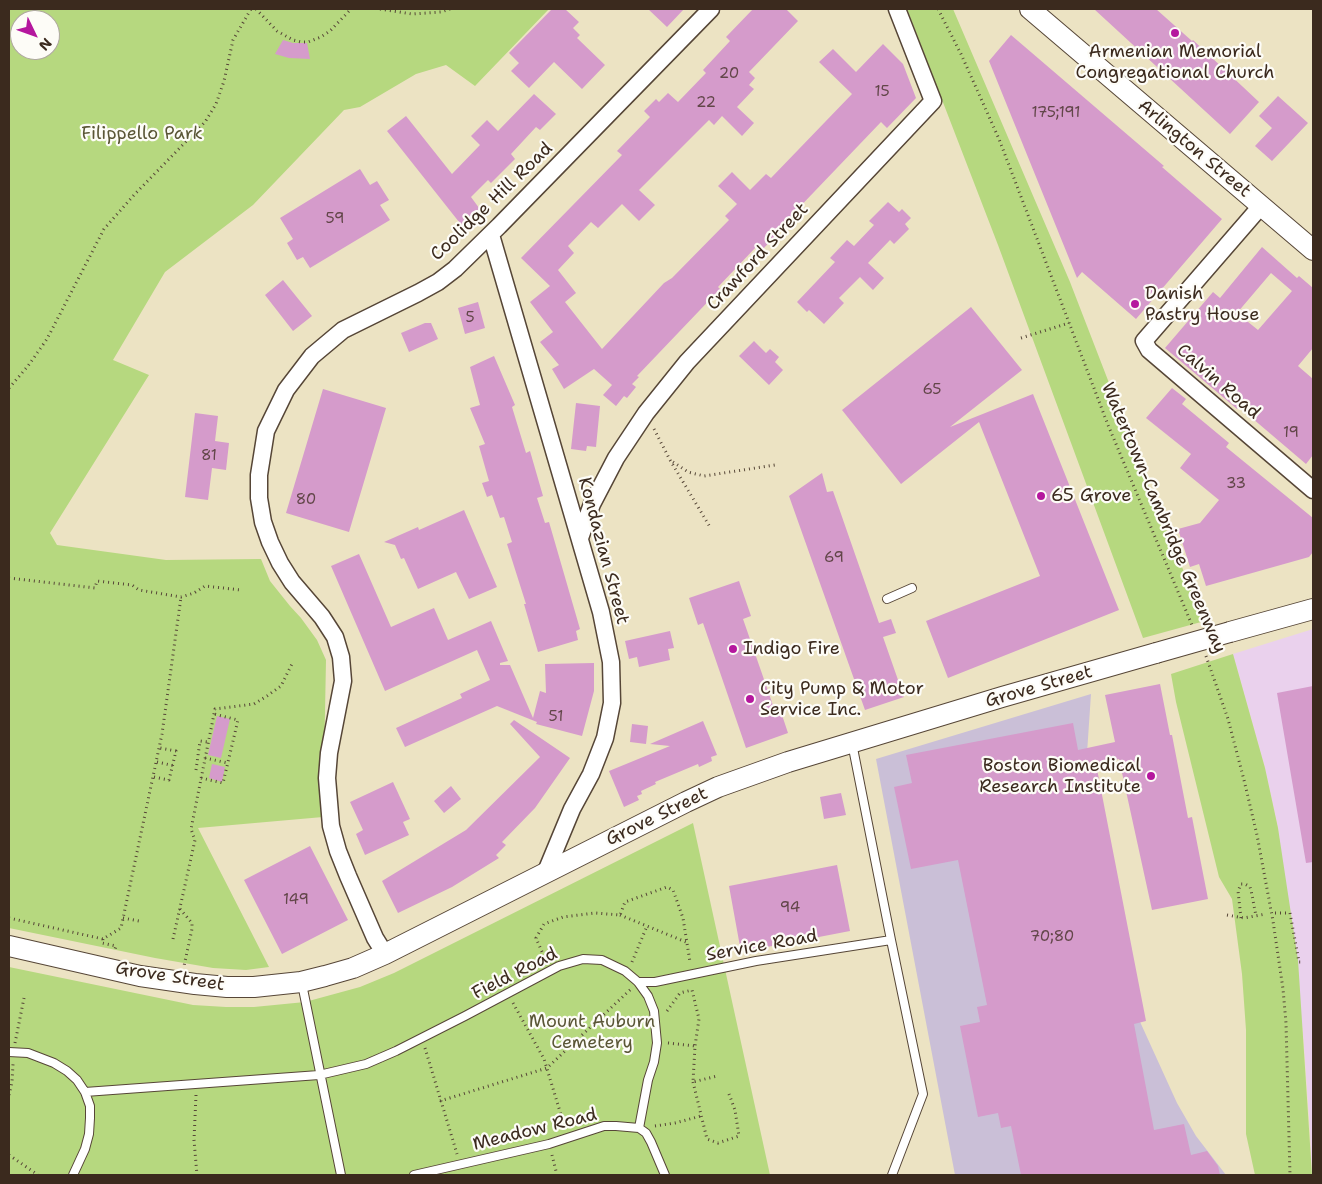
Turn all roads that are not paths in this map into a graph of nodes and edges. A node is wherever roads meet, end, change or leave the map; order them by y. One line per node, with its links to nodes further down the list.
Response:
1 (711, 9): 5 (street, Coolidge Hill Road)
2 (897, 9): 8 (street, Crawford Street)
3 (1030, 9): 4 (street, Arlington Street)
4 (1261, 206): 6 (street, Arlington Street); 7 (street, Calvin Road)
5 (491, 235): 8 (street, Kondazian Street); 16 (street, Coolidge Hill Road)
6 (1313, 250)
7 (1313, 490)
8 (580, 538): 13 (street, Kondazian Street)
9 (912, 588): 10 (lane)
10 (887, 600)
11 (1313, 610): 12 (street, Grove Street, bridge)
12 (852, 743): 13 (street, Grove Street); 14 (lane)
13 (545, 874): 16 (street, Grove Street)
14 (891, 940): 18 (lane, Service Road); 27 (lane)
15 (9, 946): 17 (street, Grove Street)
16 (385, 954): 17 (street, Grove Street)
17 (301, 982): 20 (lane)
18 (638, 982): 20 (lane, Field Road); 22 (lane, Field Road)
19 (11, 1052): 21 (lane)
20 (319, 1075): 21 (lane, Field Road); 24 (lane)
21 (85, 1092): 23 (lane)
22 (639, 1128): 25 (lane, Meadow Road); 26 (lane)
23 (73, 1175)
24 (341, 1175)
25 (414, 1175)
26 (665, 1175)
27 (892, 1175)

